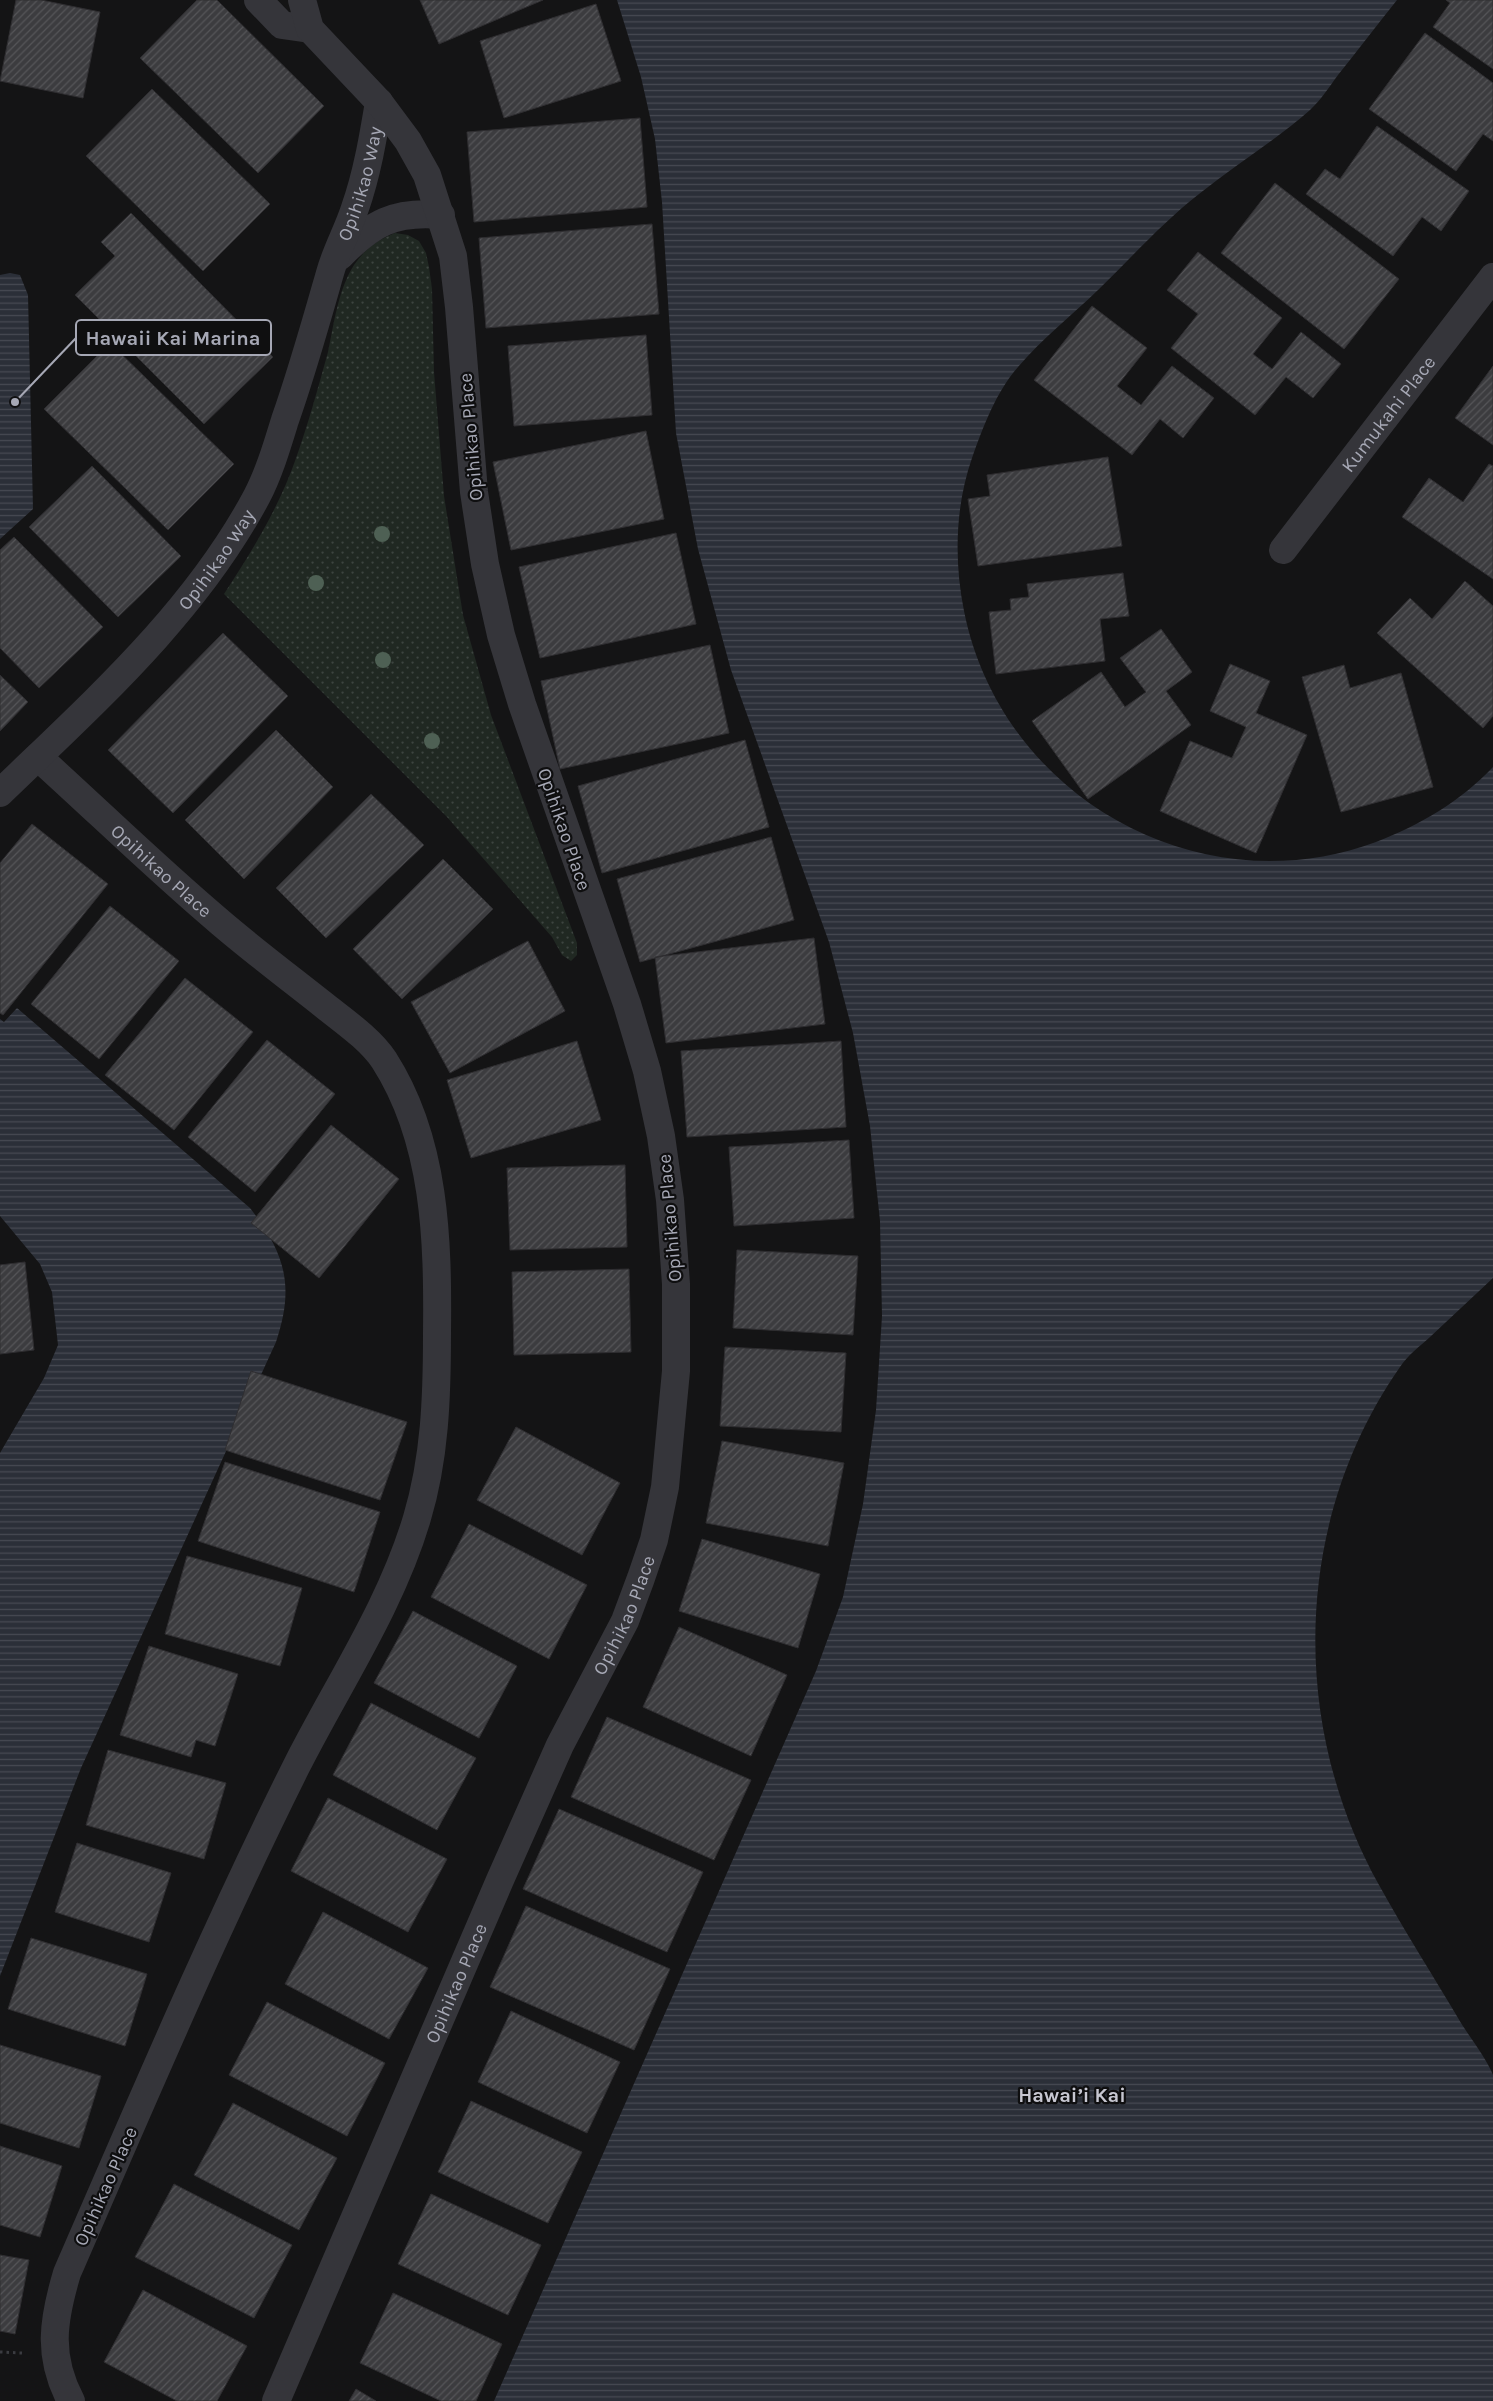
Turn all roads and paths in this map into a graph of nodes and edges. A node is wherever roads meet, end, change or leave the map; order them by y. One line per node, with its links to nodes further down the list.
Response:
1 (258, 0): 3 (street)
2 (302, 0): 3 (street, Opihikao Place)
3 (310, 30): 4 (street, Opihikao Place)
4 (379, 102): 5 (street, Opihikao Place); 6 (street, Opihikao Way)
5 (441, 215): 6 (street, Opihikao Way); 12 (street, Opihikao Place)
6 (332, 265): 9 (street, Opihikao Way)
7 (1493, 277): 8 (street, Kumukahi Place)
8 (1283, 550)
9 (38, 756): 10 (street, Opihikao Way); 11 (street, Opihikao Place)
10 (0, 793)
11 (71, 2401)
12 (276, 2401)

